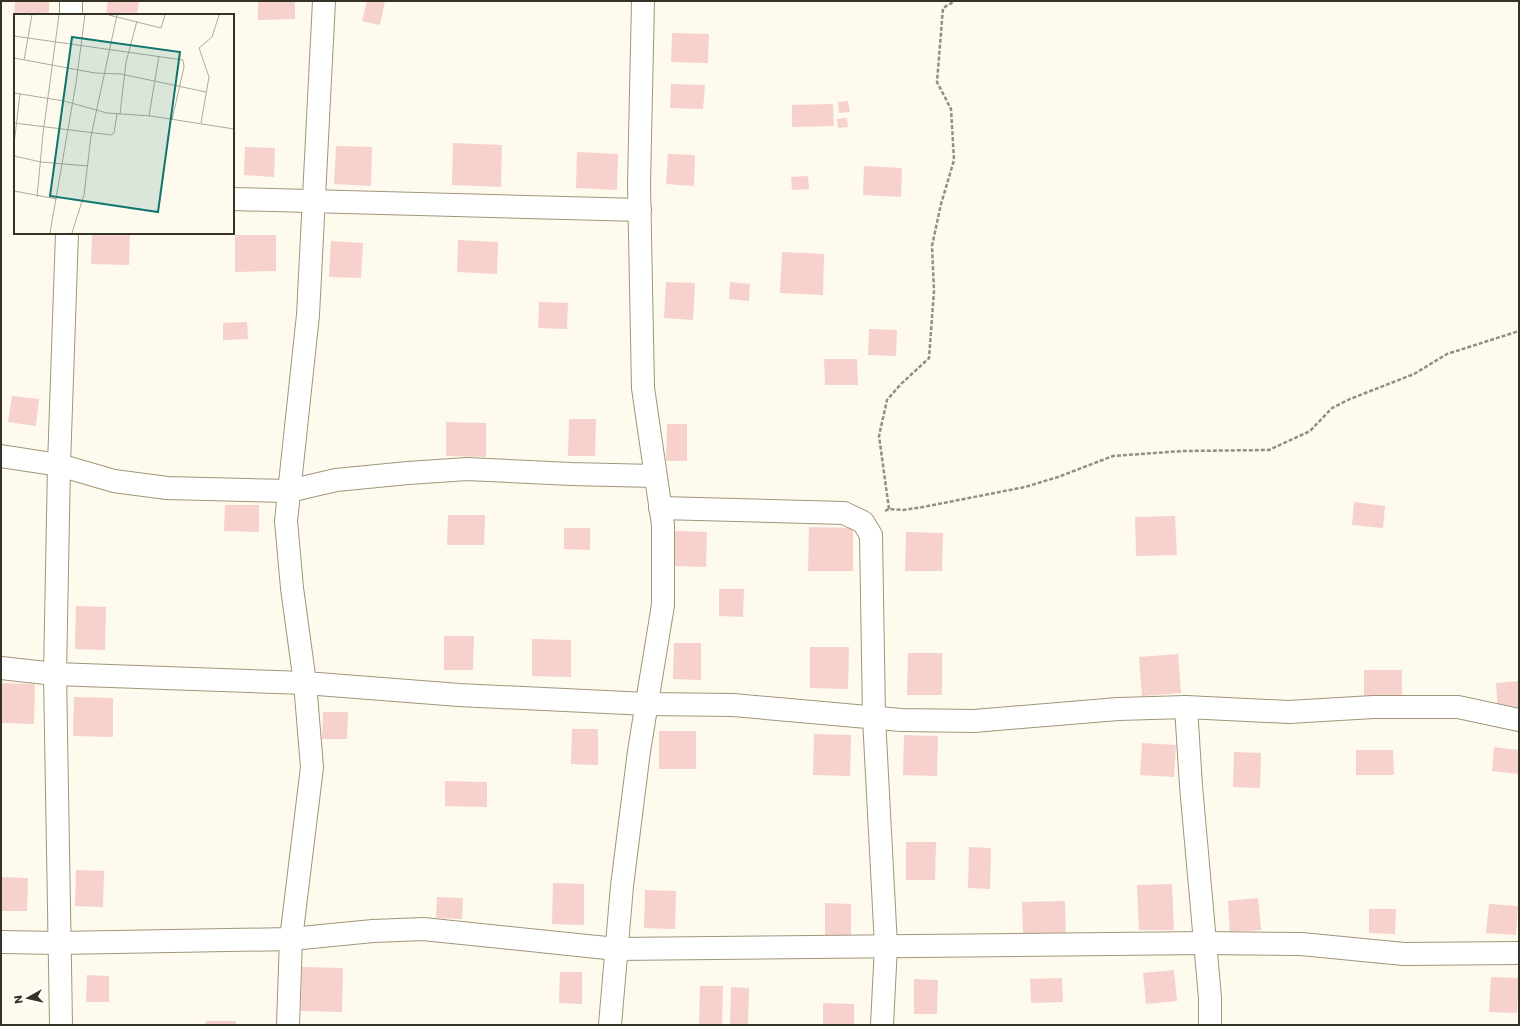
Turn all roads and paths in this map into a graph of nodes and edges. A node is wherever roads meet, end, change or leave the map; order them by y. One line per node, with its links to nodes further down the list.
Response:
1 (71, 1): 5 (street)
2 (324, 1): 7 (street)
3 (643, 1): 8 (street)
4 (955, 1): 16 (path)
5 (71, 14)
6 (234, 199): 7 (street)
7 (314, 202): 8 (street); 14 (street)
8 (640, 210): 13 (street)
9 (67, 234): 12 (street)
10 (1519, 331): 16 (path)
11 (1, 456): 12 (street)
12 (58, 465): 14 (street); 19 (street)
13 (655, 476): 14 (street); 15 (street)
14 (290, 492): 20 (street)
15 (660, 508): 17 (street); 21 (street)
16 (889, 509): 17 (path)
17 (863, 522): 23 (street)
18 (1, 668): 19 (street)
19 (55, 674): 20 (street); 27 (street)
20 (305, 682): 21 (street); 25 (street)
21 (647, 704): 23 (street); 30 (street)
22 (1186, 707): 23 (street); 24 (street); 28 (street)
23 (874, 718): 29 (street)
24 (1519, 720)
25 (291, 939): 27 (street); 30 (street); 33 (street)
26 (1, 942): 27 (street)
27 (59, 943): 32 (street)
28 (1205, 943): 29 (street); 31 (street); 36 (street)
29 (886, 946): 30 (street); 35 (street)
30 (616, 949): 34 (street)
31 (1519, 953)
32 (61, 1025)
33 (288, 1025)
34 (610, 1025)
35 (882, 1025)
36 (1210, 1025)

